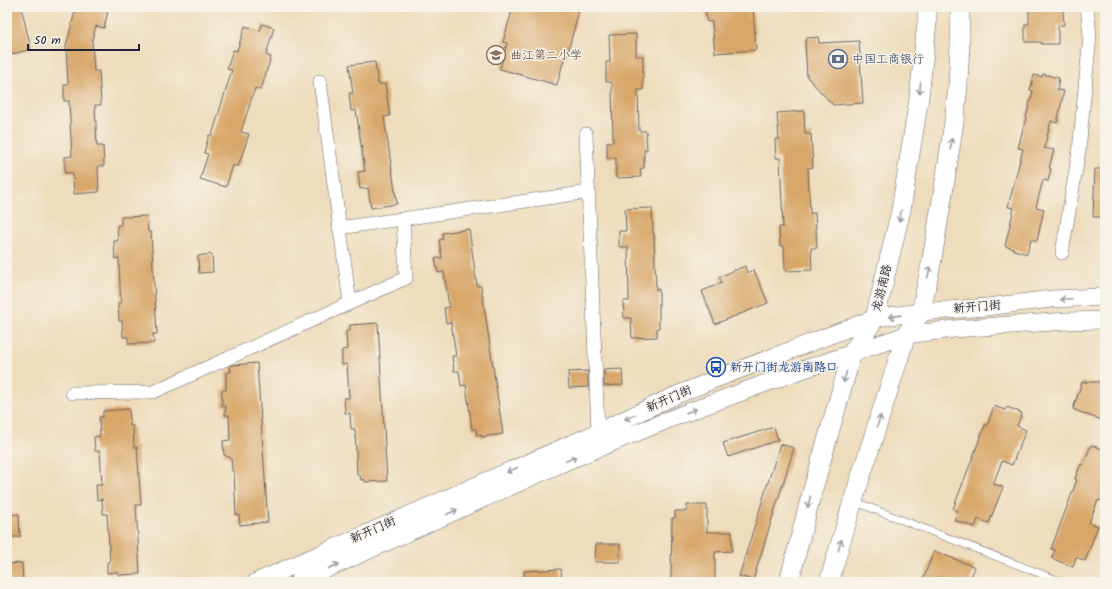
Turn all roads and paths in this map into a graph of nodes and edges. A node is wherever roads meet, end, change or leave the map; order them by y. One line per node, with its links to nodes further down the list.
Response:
1 (927, 7): 13 (main road, 龙游南路, one-way to 13)
2 (960, 7): 12 (main road, one-way to 2)
3 (1087, 7): 9 (street)
4 (320, 81): 8 (street)
5 (586, 134): 6 (street)
6 (589, 192): 7 (street); 18 (street)
7 (403, 219): 8 (street); 11 (street)
8 (339, 228): 11 (street)
9 (1062, 253)
10 (1105, 297): 12 (street, 新开门街, one-way to 12)
11 (350, 303): 17 (street)
12 (921, 312): 13 (street, 新开门街, one-way to 13); 15 (main road)
13 (875, 318): 16 (main road, 龙游南路); 18 (street, 新开门街, one-way to 18)
14 (1105, 320): 15 (street, 新开门街)
15 (906, 335): 16 (street, 新开门街); 19 (main road, one-way to 15)
16 (852, 353): 21 (street, 新开门街, one-way to 16); 22 (main road, 龙游南路, one-way to 22)
17 (72, 393)
18 (598, 432): 20 (street, 新开门街, one-way to 20)
19 (853, 501): 23 (main road, one-way to 19); 24 (lane)
20 (256, 582)
21 (298, 582)
22 (789, 582)
23 (829, 582)
24 (1062, 582)

